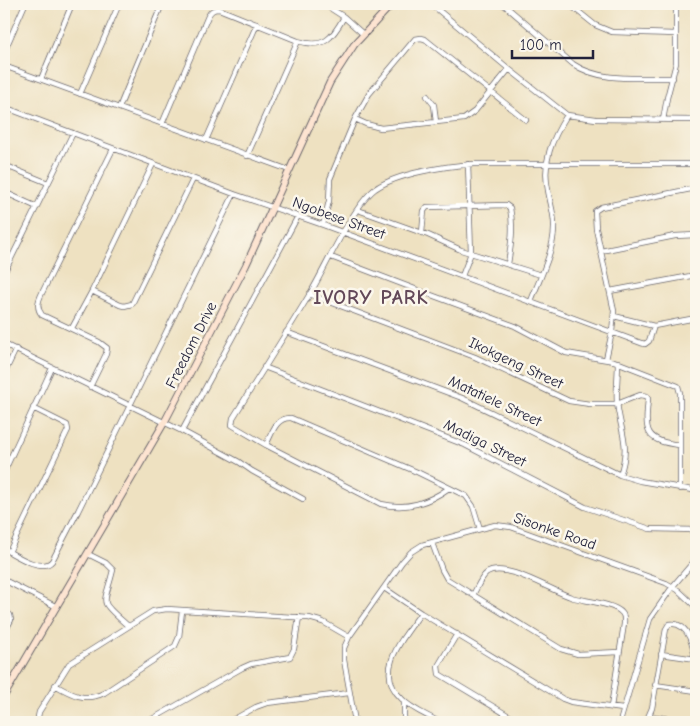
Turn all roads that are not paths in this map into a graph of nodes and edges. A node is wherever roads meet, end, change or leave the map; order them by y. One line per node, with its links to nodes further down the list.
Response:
1 (25, 4): 16 (street)
2 (72, 4): 20 (street)
3 (119, 4): 22 (street)
4 (162, 4): 25 (street)
5 (324, 4): 11 (street)
6 (392, 4): 13 (street, Freedom Drive)
7 (431, 4): 18 (street)
8 (503, 4): 19 (street)
9 (569, 4): 14 (street)
10 (676, 4): 14 (street)
11 (344, 17): 13 (street); 15 (street)
12 (257, 24): 15 (street); 32 (street); 34 (street)
13 (363, 34): 42 (street, Freedom Drive)
14 (676, 34): 19 (street)
15 (298, 41): 36 (street)
16 (4, 52)
17 (4, 66): 20 (street)
18 (508, 69): 21 (street); 26 (street)
19 (672, 78): 29 (street)
20 (41, 79): 22 (street)
21 (490, 92): 27 (street); 28 (street); 31 (street)
22 (80, 94): 25 (street)
23 (427, 96): 31 (street)
24 (4, 107): 33 (street, Ngobese Street)
25 (119, 108): 32 (street)
26 (567, 115): 29 (street); 39 (street)
27 (355, 119): 31 (street); 54 (street)
28 (526, 120)
29 (663, 120): 30 (street)
30 (696, 120)
31 (436, 122)
32 (162, 124): 34 (street)
33 (73, 133): 35 (street, Ngobese Street); 44 (street)
34 (206, 140): 36 (street)
35 (113, 149): 37 (street, Ngobese Street); 73 (street)
36 (247, 156): 42 (street)
37 (153, 164): 43 (street, Ngobese Street); 67 (street)
38 (468, 164): 39 (street); 49 (street); 52 (street)
39 (546, 164): 40 (street); 63 (street)
40 (696, 164)
41 (4, 165): 44 (street)
42 (289, 170): 51 (street, Freedom Drive)
43 (193, 179): 47 (street, Ngobese Street); 67 (street)
44 (48, 182): 50 (street)
45 (696, 188): 58 (street)
46 (5, 193): 48 (street); 50 (street)
47 (234, 194): 51 (street, Ngobese Street); 85 (street)
48 (4, 200)
49 (470, 205): 56 (street); 59 (street); 61 (street)
50 (37, 207): 62 (street)
51 (272, 207): 53 (street, Ngobese Street); 87 (street, Freedom Drive)
52 (358, 210): 55 (street); 56 (street)
53 (298, 216): 54 (street, Ngobese Street); 88 (street)
54 (323, 224): 55 (street, Ngobese Street)
55 (344, 232): 60 (street); 65 (street, Ngobese Street)
56 (422, 233): 59 (street)
57 (696, 235): 58 (street)
58 (601, 251): 66 (street)
59 (471, 253): 61 (street); 65 (street)
60 (331, 256): 68 (street); 78 (street)
61 (508, 264): 63 (street)
62 (4, 273)
63 (541, 274): 69 (street)
64 (696, 275): 66 (street)
65 (462, 276): 69 (street, Ngobese Street)
66 (610, 290): 70 (street)
67 (92, 291): 73 (street)
68 (309, 294): 74 (street); 84 (street, Ikokgeng Street)
69 (531, 301): 75 (street, Ngobese Street)
70 (614, 316): 72 (street); 75 (street)
71 (696, 318): 72 (street)
72 (654, 326): 75 (street, Ngobese Street)
73 (72, 328): 83 (street)
74 (286, 332): 80 (street); 92 (street, Matatiele Street)
75 (612, 332): 78 (street)
76 (4, 344): 77 (street)
77 (16, 350): 81 (street); 82 (street)
78 (606, 359): 79 (street)
79 (618, 362): 84 (street); 90 (street)
80 (264, 367): 89 (street); 98 (street, Madiga Street)
81 (52, 368): 83 (street); 86 (street)
82 (4, 374)
83 (90, 387): 85 (street)
84 (617, 404): 90 (street, Ikokgeng Street); 92 (street)
85 (130, 406): 87 (street); 101 (street)
86 (34, 408): 91 (street); 101 (street)
87 (164, 424): 88 (street); 102 (street, Freedom Drive)
88 (182, 432): 96 (street)
89 (266, 445): 93 (street); 93 (street)
90 (680, 445): 94 (street)
91 (4, 472)
92 (620, 475): 94 (street, Matatiele Street)
93 (449, 488): 97 (street)
94 (680, 489): 95 (street, Matatiele Street)
95 (695, 492)
96 (303, 499)
97 (480, 529): 99 (street, Sisonke Road); 105 (street, Sisonke Road)
98 (696, 530)
99 (432, 542): 106 (street, Sisonke Road); 107 (street)
100 (4, 549): 101 (street)
101 (9, 552)
102 (88, 554): 108 (street, Freedom Drive); 114 (street)
103 (696, 559): 105 (street)
104 (4, 580): 108 (street)
105 (673, 586): 109 (street, Sisonke Road); 129 (street)
106 (384, 588): 112 (street); 117 (street, Sisonke Road)
107 (473, 595): 118 (street); 118 (street)
108 (57, 607): 126 (street, Freedom Drive)
109 (696, 607)
110 (4, 610): 115 (street)
111 (182, 611): 113 (street); 114 (street); 122 (street)
112 (421, 613): 116 (street); 127 (street)
113 (299, 617): 117 (street); 132 (street)
114 (128, 626): 122 (street)
115 (4, 633)
116 (457, 634): 128 (street); 137 (street)
117 (349, 637): 125 (street, Sisonke Road)
118 (618, 652): 128 (street)
119 (661, 654): 120 (street); 120 (street); 123 (street)
120 (696, 659): 121 (street)
121 (696, 665)
122 (55, 685): 131 (street)
123 (655, 685): 124 (street); 130 (street)
124 (696, 691)
125 (349, 693): 133 (street); 134 (street, Sisonke Road)
126 (4, 696)
127 (404, 701): 135 (street); 136 (street)
128 (611, 706): 129 (street)
129 (623, 709): 138 (street)
130 (650, 716): 139 (street); 140 (street)
131 (40, 722)
132 (147, 722)
133 (228, 722)
134 (355, 722)
135 (404, 722)
136 (438, 722)
137 (519, 722)
138 (620, 722)
139 (646, 722)
140 (689, 722)

